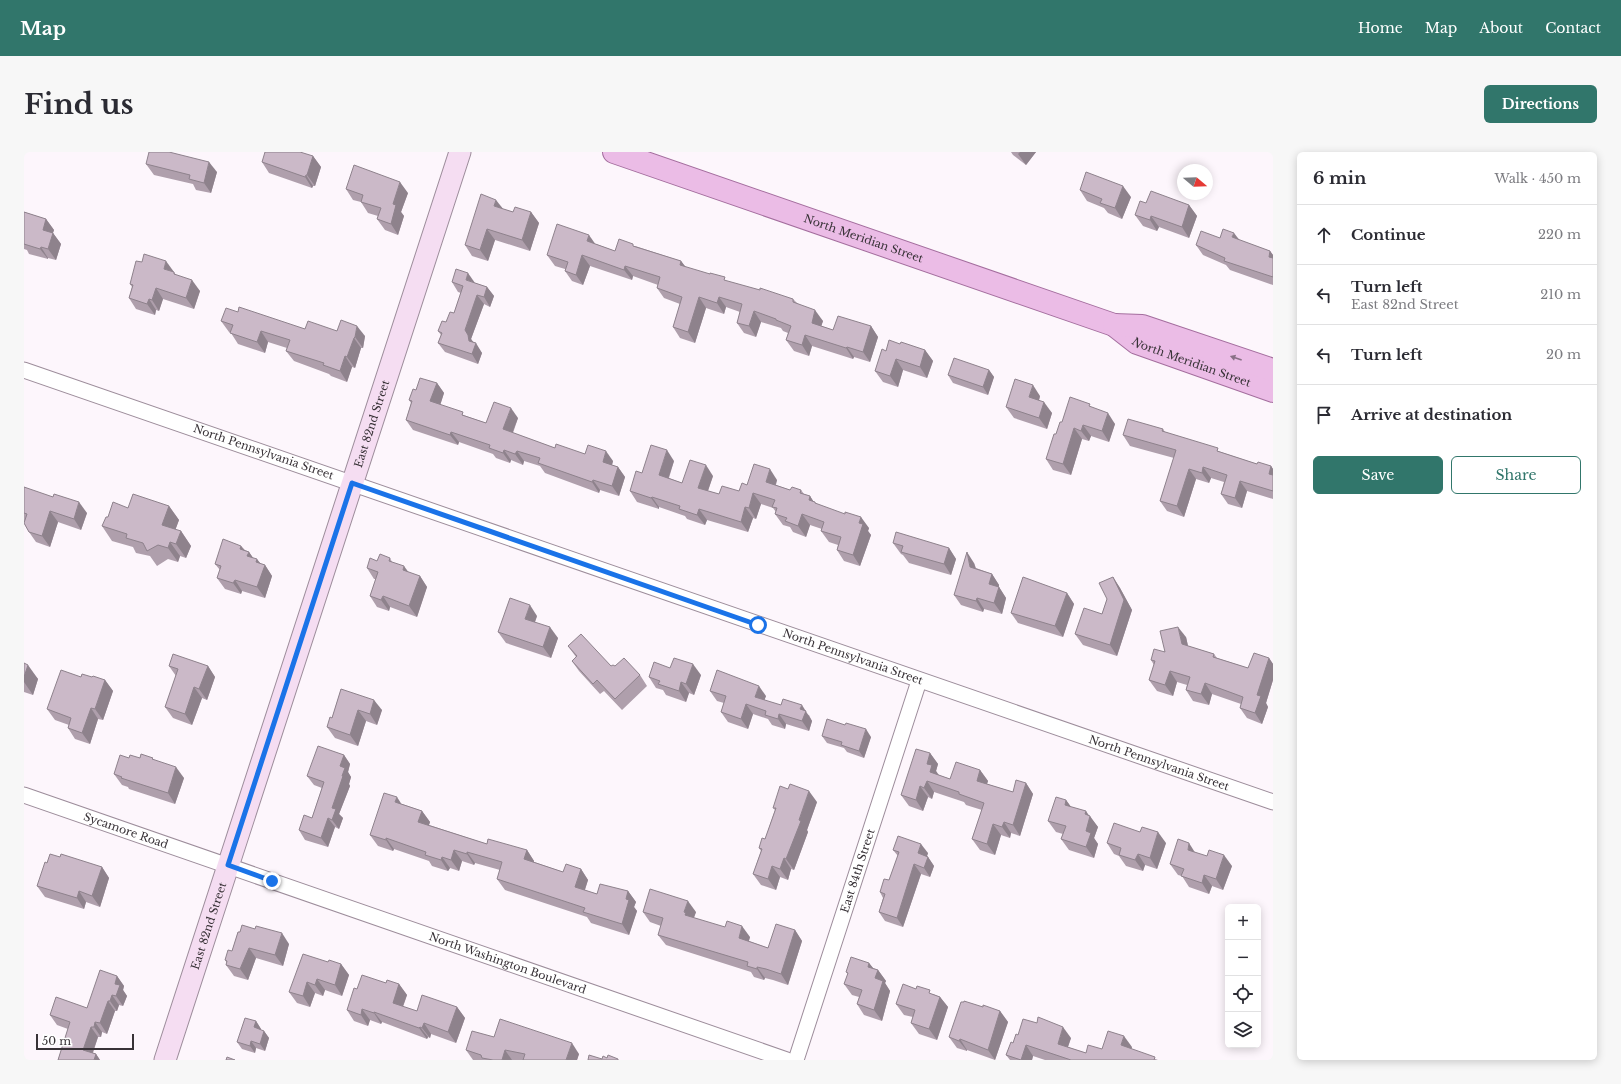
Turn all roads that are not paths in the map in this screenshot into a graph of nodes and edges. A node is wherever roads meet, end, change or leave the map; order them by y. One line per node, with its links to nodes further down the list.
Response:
1 (460, 152): 7 (street, East 82nd Street)
2 (614, 152): 3 (main road, North Meridian Street)
3 (1114, 325): 5 (main road, North Meridian Street, one-way to 3); 6 (main road, North Meridian Street)
4 (24, 370): 7 (street, North Pennsylvania Street)
5 (1273, 370)
6 (1273, 391)
7 (352, 483): 8 (street, North Pennsylvania Street); 11 (street, East 82nd Street)
8 (919, 681): 10 (street, North Pennsylvania Street); 14 (street, East 84th Street)
9 (24, 794): 11 (street, Sycamore Road)
10 (1273, 802)
11 (228, 865): 12 (street, East 82nd Street); 13 (street, North Washington Boulevard)
12 (164, 1060)
13 (787, 1060)
14 (796, 1060)

